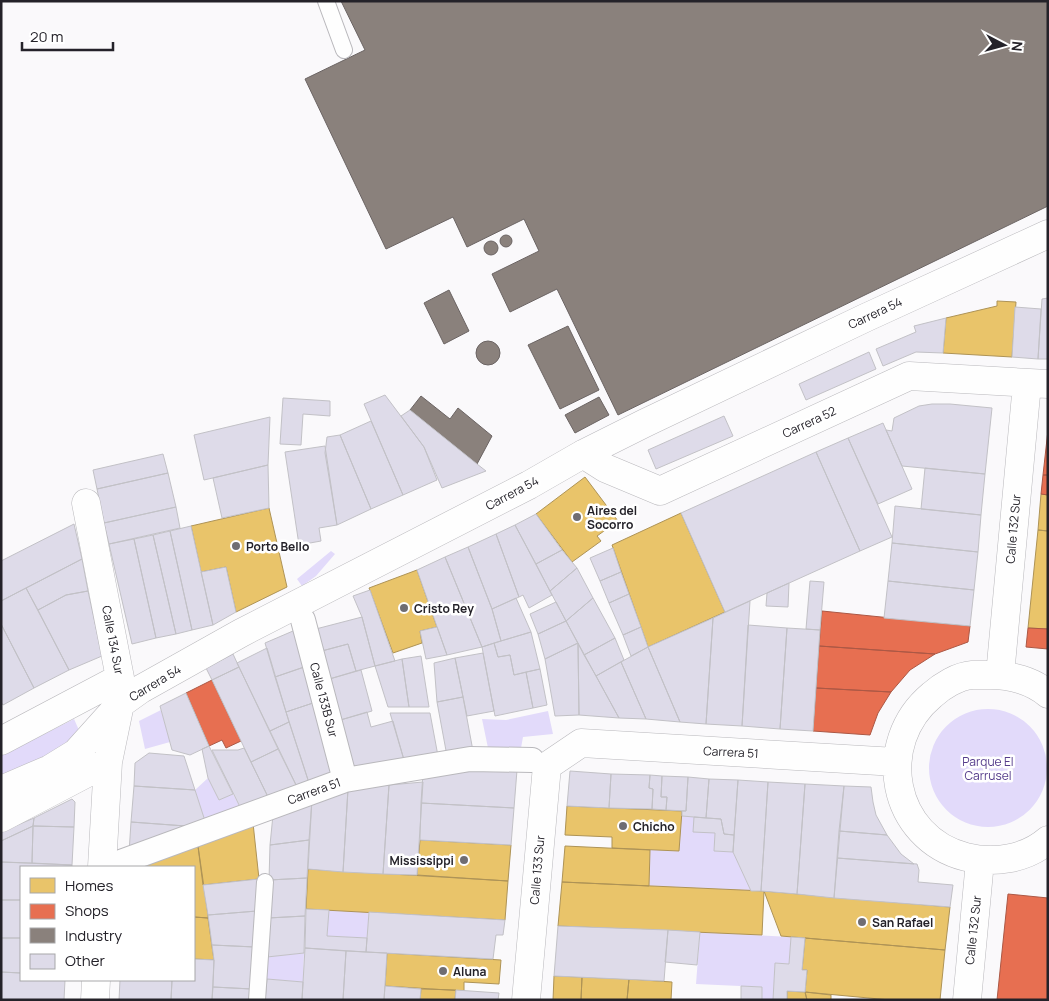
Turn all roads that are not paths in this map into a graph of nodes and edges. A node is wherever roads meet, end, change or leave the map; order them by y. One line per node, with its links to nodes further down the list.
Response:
1 (326, 1): 2 (lane)
2 (344, 50)
3 (1048, 234): 5 (street, Carrera 54)
4 (1037, 384): 5 (street, Carrera 52); 8 (street, Calle 132 Sur)
5 (583, 454): 9 (street, Carrera 54)
6 (86, 503): 9 (street, Calle 134 Sur)
7 (303, 620): 16 (street, Calle 133B Sur)
8 (1000, 675): 10 (street); 15 (street)
9 (120, 691): 11 (street, Carrera 54); 14 (street, Calle 134 Sur); 17 (street, Carrera 54)
10 (1048, 694)
11 (1, 741)
12 (567, 751): 15 (street, Carrera 51); 27 (street, Calle 133 Sur)
13 (532, 760): 16 (street, Carrera 51)
14 (108, 762): 18 (street); 21 (street, Calle 134 Sur)
15 (896, 762): 20 (street)
16 (345, 780): 22 (street, Carrera 51)
17 (1, 790)
18 (1, 818)
19 (1045, 848): 20 (street)
20 (980, 861): 28 (street, Calle 132 Sur)
21 (102, 866)
22 (110, 866)
23 (264, 882): 26 (lane)
24 (96, 981): 25 (street)
25 (95, 1000)
26 (257, 1000)
27 (526, 1000)
28 (966, 1000)

